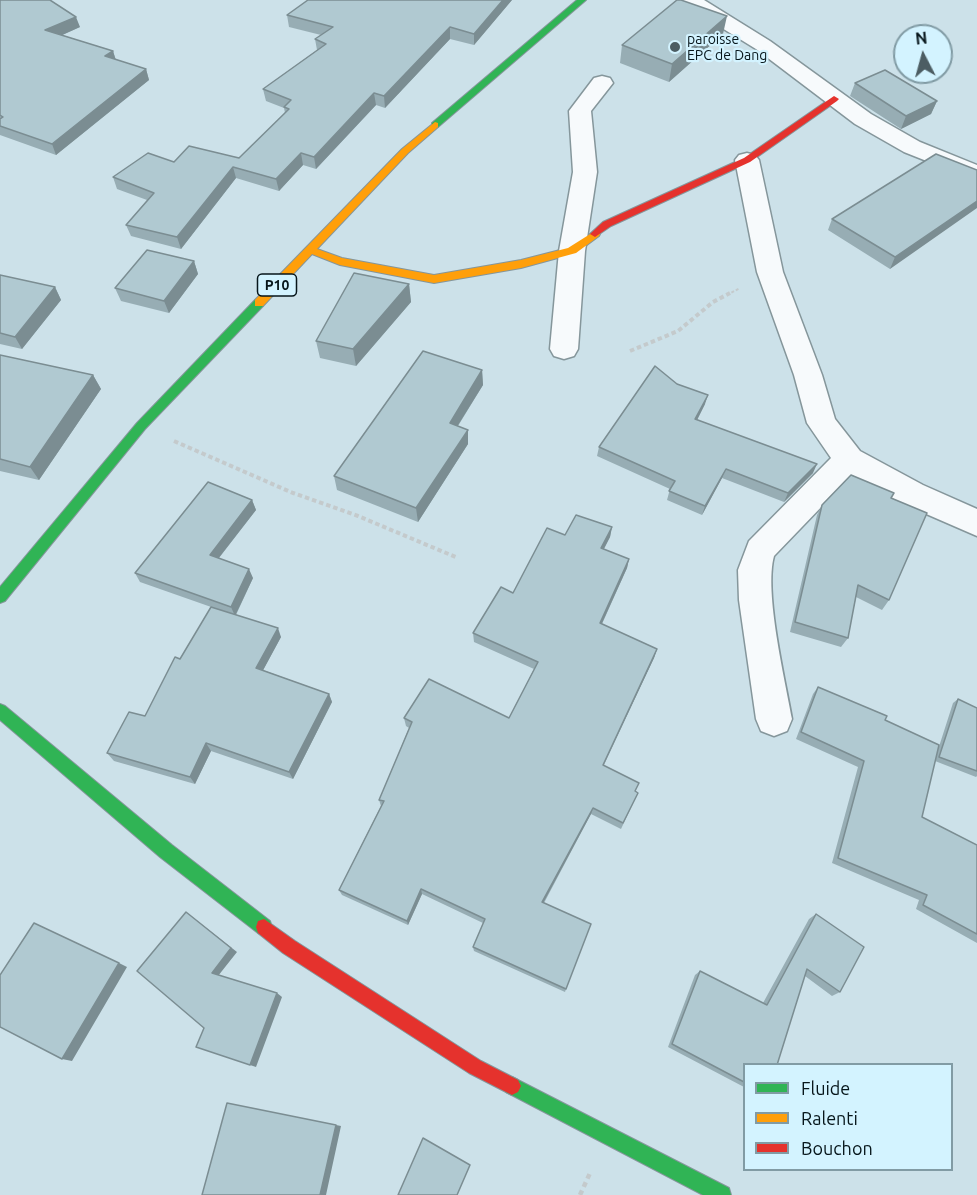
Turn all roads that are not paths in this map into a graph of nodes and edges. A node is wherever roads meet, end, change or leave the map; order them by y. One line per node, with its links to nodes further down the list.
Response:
1 (582, 0): 7 (street, P10)
2 (690, 0): 4 (street)
3 (602, 83): 8 (street)
4 (834, 99): 5 (street); 6 (street)
5 (747, 160): 8 (street); 10 (street)
6 (973, 170)
7 (310, 250): 8 (street); 12 (street, P10)
8 (572, 251): 9 (street)
9 (564, 349)
10 (849, 459): 11 (street); 14 (street)
11 (977, 523)
12 (0, 597)
13 (0, 711): 15 (street)
14 (774, 719)
15 (722, 1195)

